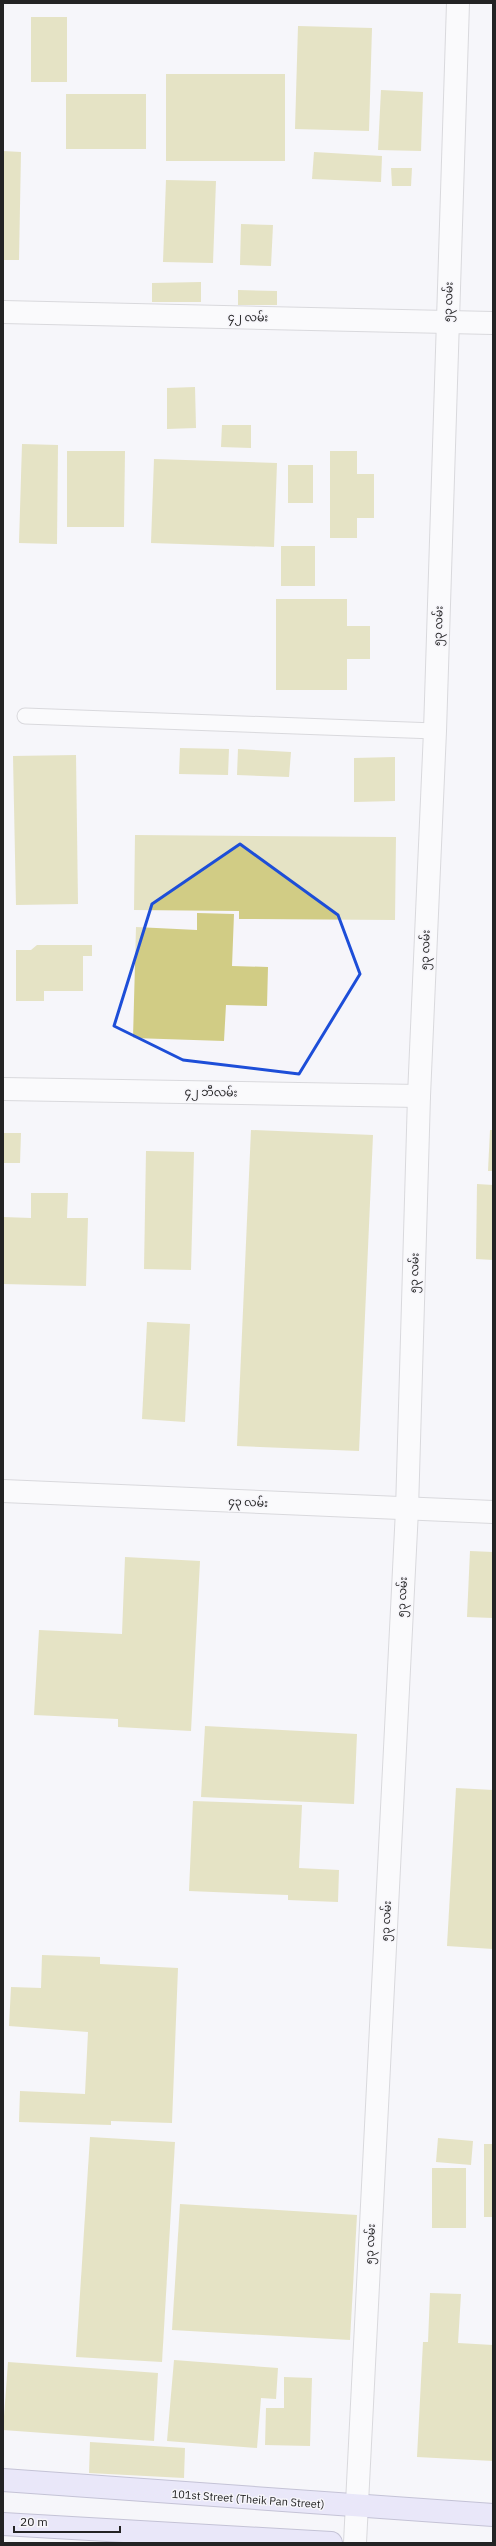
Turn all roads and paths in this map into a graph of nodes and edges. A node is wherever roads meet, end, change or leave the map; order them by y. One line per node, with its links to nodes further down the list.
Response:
1 (458, 3): 3 (street, ၅၃ လမ်း)
2 (3, 312): 3 (street, ၄၂ လမ်း)
3 (447, 322): 4 (street, ၄၂ လမ်း); 6 (street, ၅၃ လမ်း)
4 (493, 323)
5 (25, 716): 6 (lane)
6 (435, 731): 8 (street, ၅၃ လမ်း)
7 (3, 1089): 8 (street, ၄၂ ဘီလမ်း)
8 (419, 1096): 10 (street, ၅၃ လမ်း)
9 (3, 1491): 10 (street, ၄၃ လမ်း)
10 (407, 1510): 11 (street, ၄၃ လမ်း); 13 (street, ၅၃ လမ်း)
11 (493, 1512)
12 (3, 2480): 13 (main road, 101st Street (Theik Pan Street))
13 (356, 2507): 14 (main road, 101st Street (Theik Pan Street)); 17 (street, ၅၃ လမ်း)
14 (493, 2515)
15 (3, 2524): 16 (main road)
16 (332, 2543)
17 (355, 2543)

